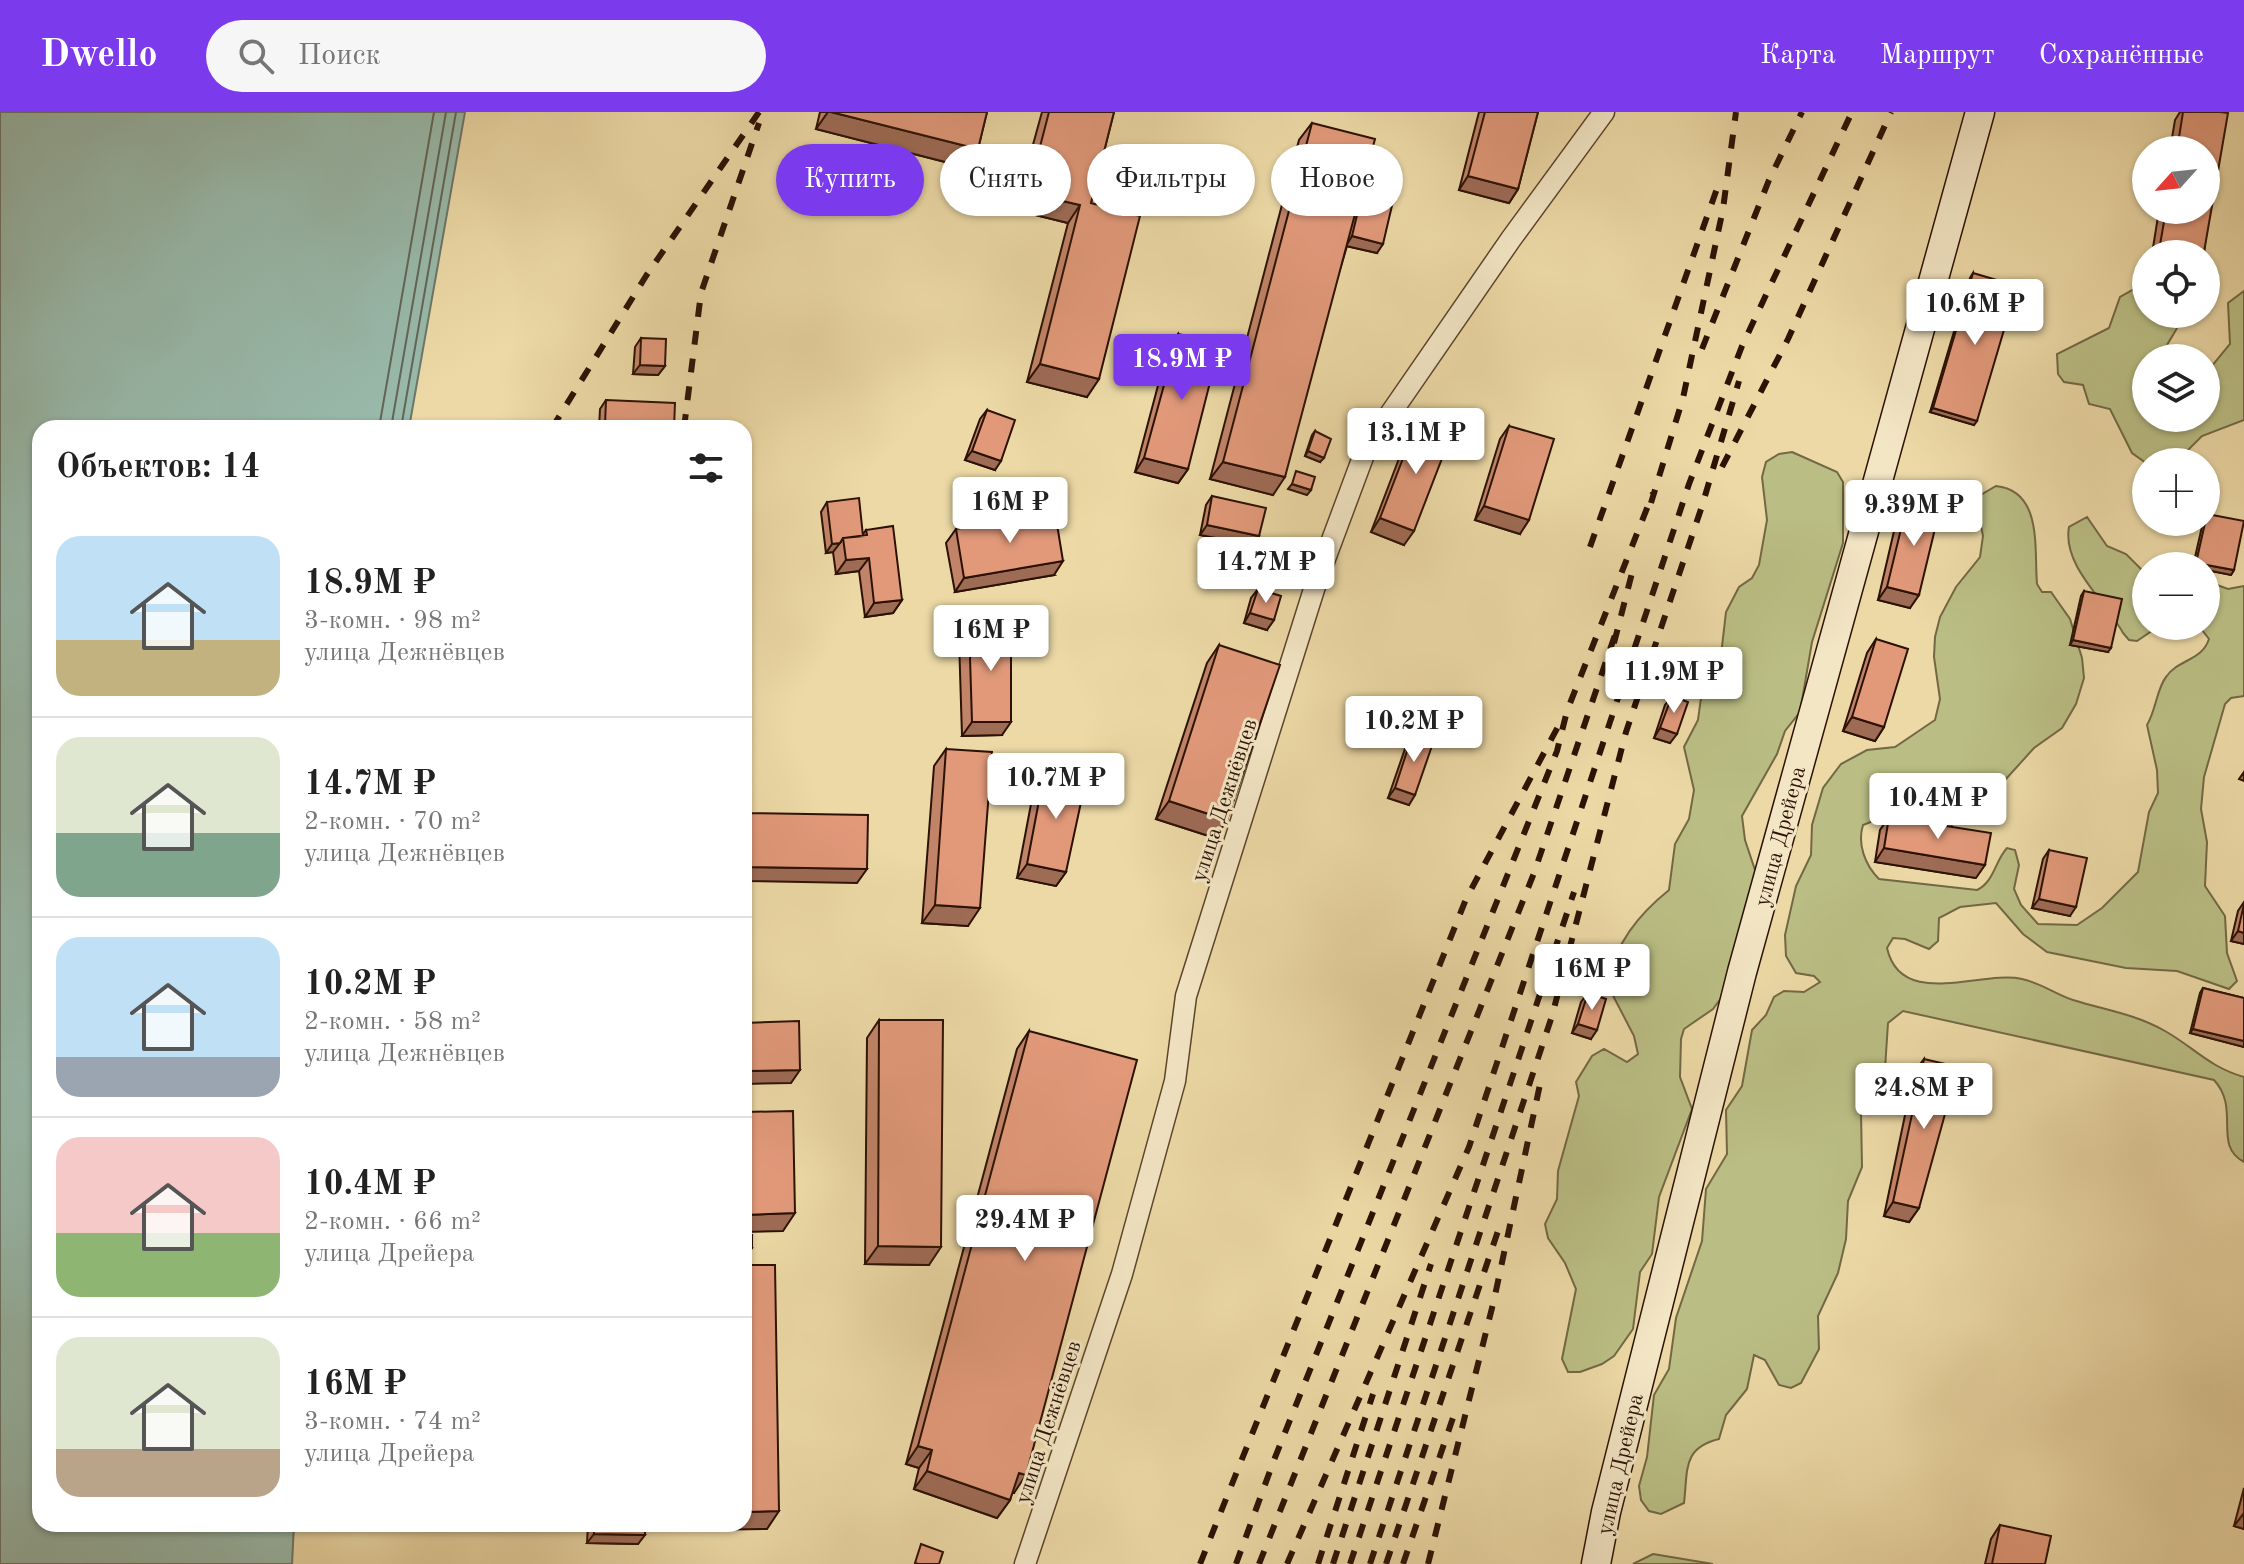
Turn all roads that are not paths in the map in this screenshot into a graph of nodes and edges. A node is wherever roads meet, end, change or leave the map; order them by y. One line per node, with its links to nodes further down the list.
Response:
1 (1604, 112): 3 (street, улица Дежнёвцев)
2 (1980, 112): 4 (main road, улица Дрейера)
3 (1025, 1564)
4 (1596, 1564)

